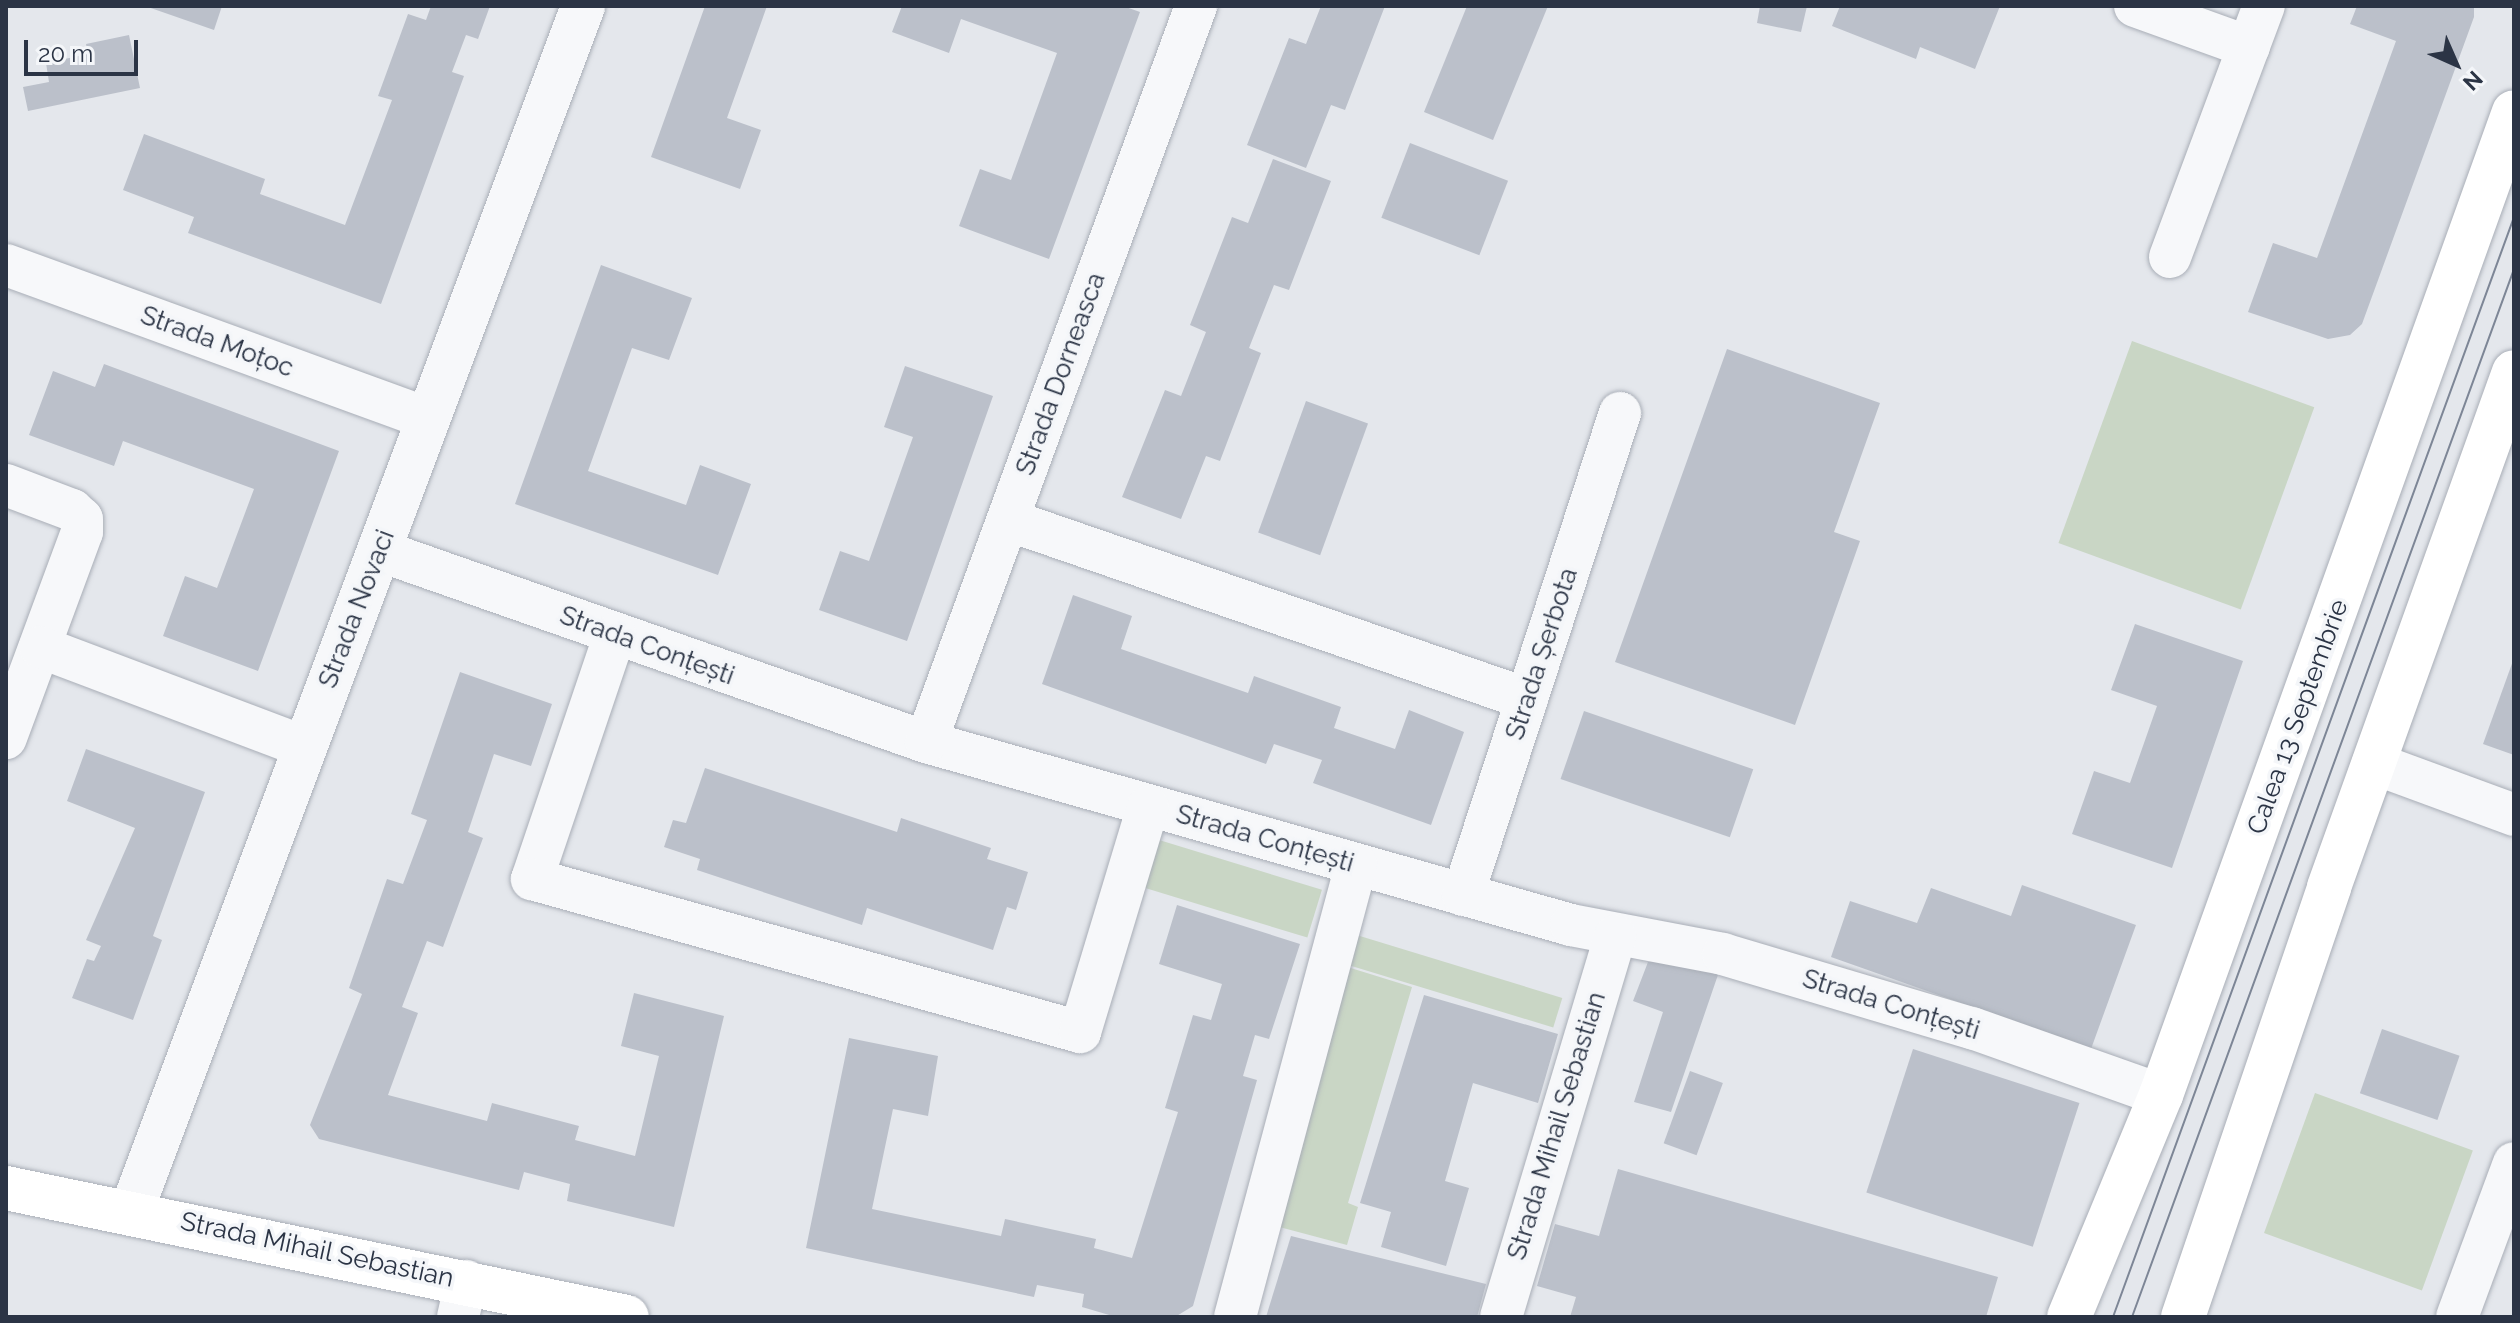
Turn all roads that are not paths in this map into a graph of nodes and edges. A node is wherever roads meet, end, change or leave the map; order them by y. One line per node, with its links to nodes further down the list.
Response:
1 (583, 6): 11 (street, Strada Novaci)
2 (1196, 6): 13 (street, Strada Dorneasca)
3 (2135, 6): 5 (street)
4 (2264, 6): 5 (street)
5 (2249, 47): 7 (street)
6 (2514, 112): 27 (main road, Calea 13 Septembrie)
7 (2170, 257)
8 (6, 265): 11 (street, Strada Moțoc)
9 (2514, 372): 21 (main road)
10 (1620, 413): 17 (street, Strada Șerbota)
11 (428, 419): 14 (street, Strada Novaci)
12 (6, 485): 16 (street)
13 (1008, 520): 17 (street); 19 (street, Strada Dorneasca)
14 (378, 550): 15 (street, Strada Conțești); 20 (street, Strada Novaci)
15 (615, 634): 19 (street, Strada Conțești); 22 (street)
16 (40, 647): 18 (street); 20 (street)
17 (1527, 699): 25 (street, Strada Șerbota)
18 (6, 738)
19 (926, 742): 22 (street, Strada Conțești)
20 (305, 747): 30 (street, Strada Novaci)
21 (2373, 763): 23 (street); 36 (main road)
22 (1148, 807): 24 (street, Strada Conțești)
23 (2514, 815)
24 (1356, 865): 25 (street, Strada Conțești); 33 (street)
25 (1463, 895): 26 (street, Strada Conțești)
26 (1615, 936): 27 (street, Strada Conțești); 34 (street, Strada Mihail Sebastian)
27 (2161, 1095): 35 (main road, Calea 13 Septembrie)
28 (2514, 1163): 37 (street)
29 (6, 1188): 30 (main road, Strada Mihail Sebastian)
30 (131, 1212): 31 (main road, Strada Mihail Sebastian)
31 (462, 1299): 32 (main road, Strada Mihail Sebastian)
32 (627, 1317)
33 (1235, 1317)
34 (1501, 1317)
35 (2069, 1317)
36 (2183, 1317)
37 (2457, 1317)

